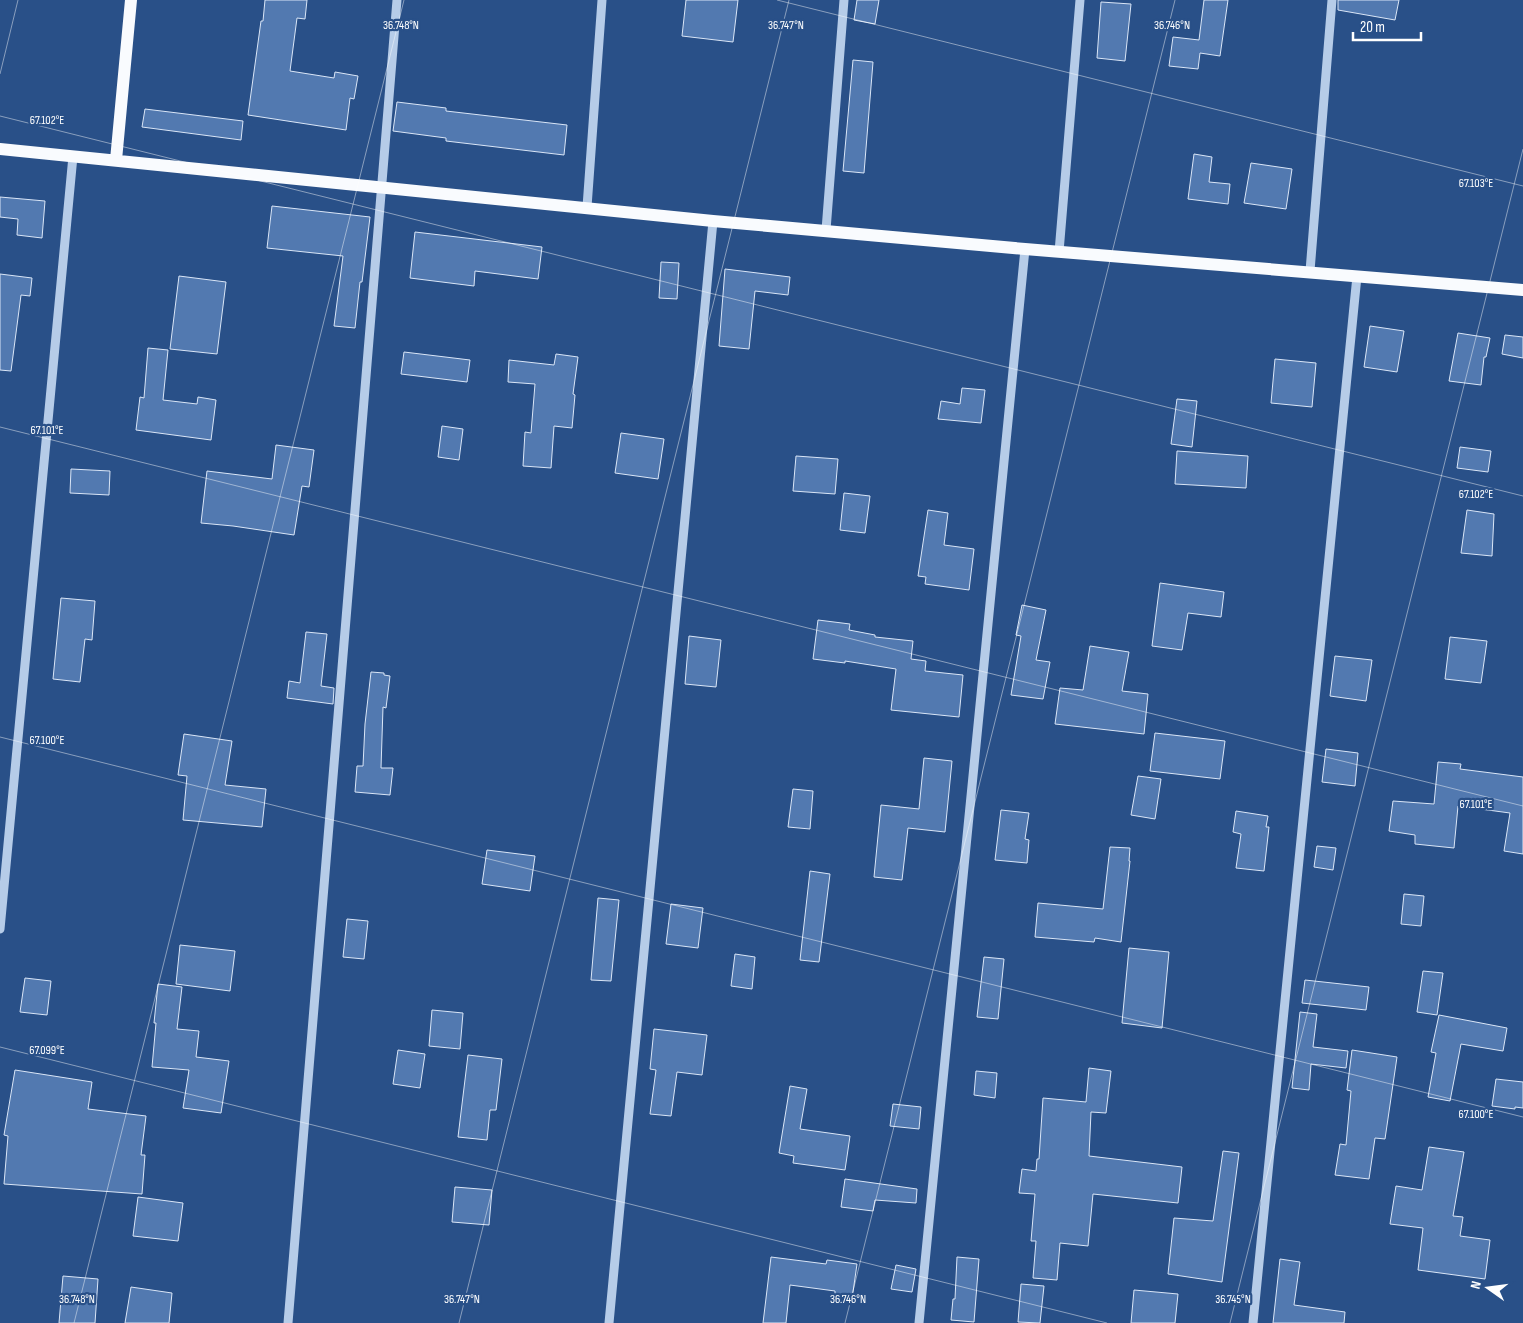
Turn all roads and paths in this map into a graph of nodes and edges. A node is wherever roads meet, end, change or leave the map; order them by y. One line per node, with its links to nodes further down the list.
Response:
1 (131, 0): 9 (main road)
2 (397, 0): 10 (street)
3 (602, 0): 11 (street)
4 (844, 0): 13 (street)
5 (1080, 0): 15 (street)
6 (1332, 0): 16 (street)
7 (0, 149): 8 (main road)
8 (73, 156): 9 (main road); 19 (street)
9 (116, 160): 10 (main road)
10 (382, 187): 11 (main road); 20 (street)
11 (587, 207): 12 (main road)
12 (713, 221): 13 (main road); 21 (street)
13 (826, 230): 14 (main road)
14 (1025, 249): 15 (main road); 22 (street)
15 (1059, 252): 16 (main road)
16 (1310, 271): 17 (main road)
17 (1357, 276): 18 (main road); 23 (street)
18 (1523, 290)
19 (0, 929)
20 (288, 1323)
21 (609, 1323)
22 (919, 1323)
23 (1254, 1323)

